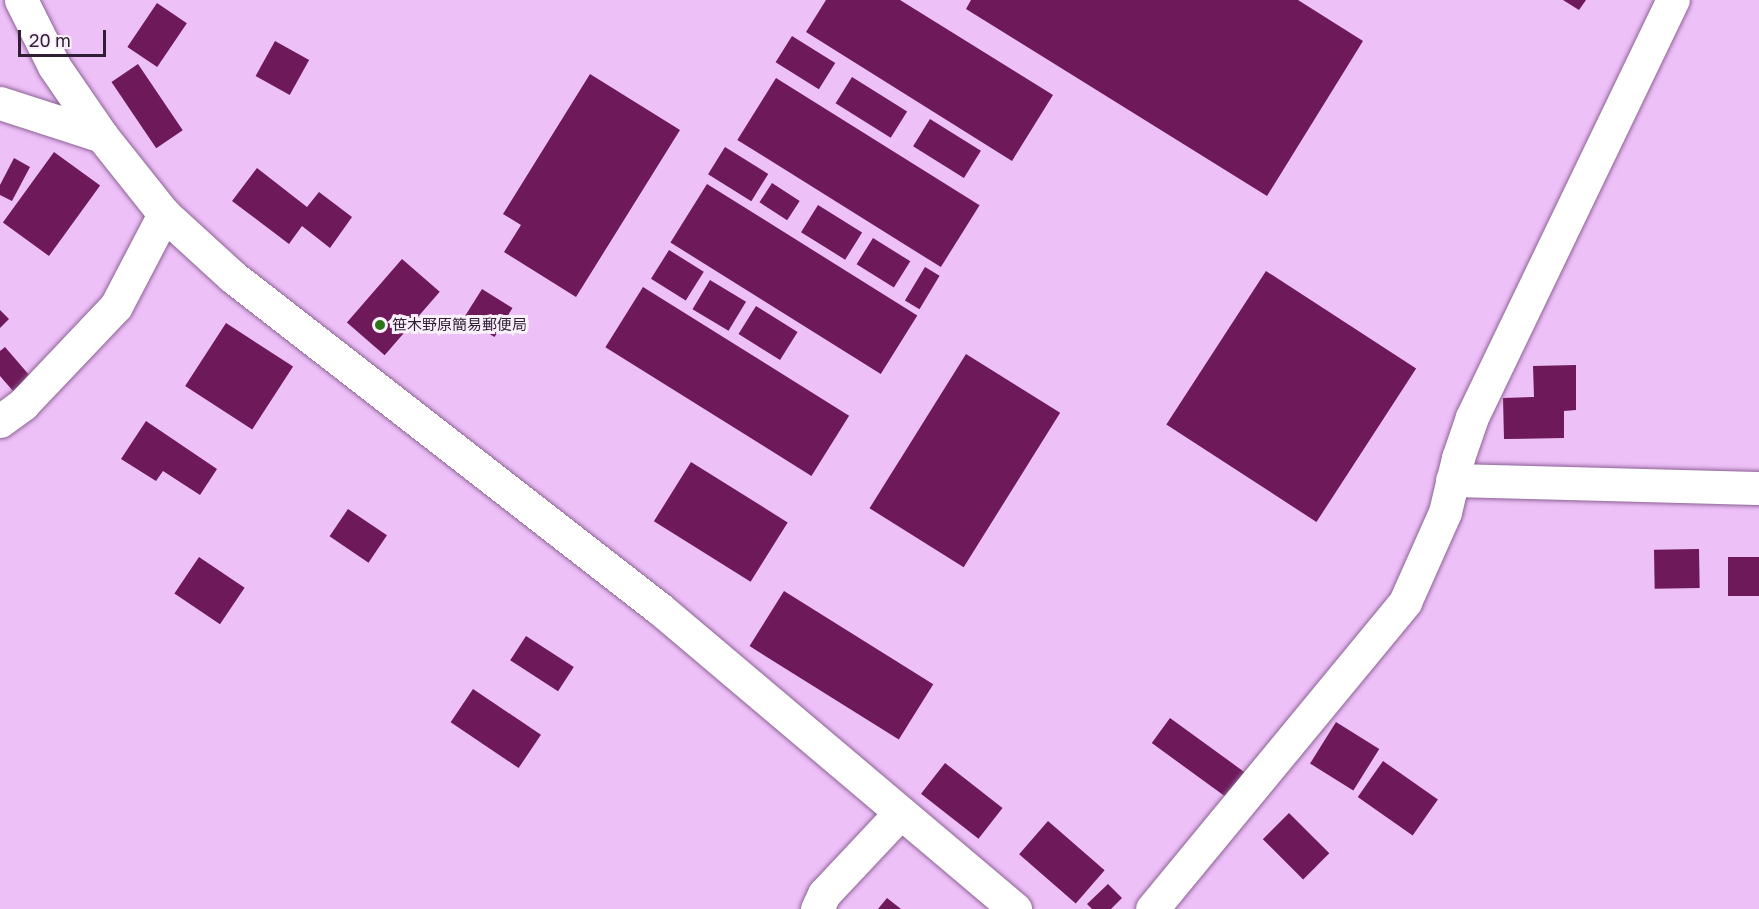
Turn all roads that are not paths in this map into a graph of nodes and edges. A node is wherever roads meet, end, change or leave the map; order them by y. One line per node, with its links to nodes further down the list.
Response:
1 (21, 0): 4 (street)
2 (1673, 0): 7 (street)
3 (0, 103): 4 (street)
4 (102, 135): 5 (street)
5 (164, 214): 6 (street); 9 (street)
6 (0, 421)
7 (1452, 480): 8 (street); 12 (street)
8 (1759, 488)
9 (900, 813): 10 (street); 11 (street)
10 (818, 909)
11 (1015, 909)
12 (1152, 909)

